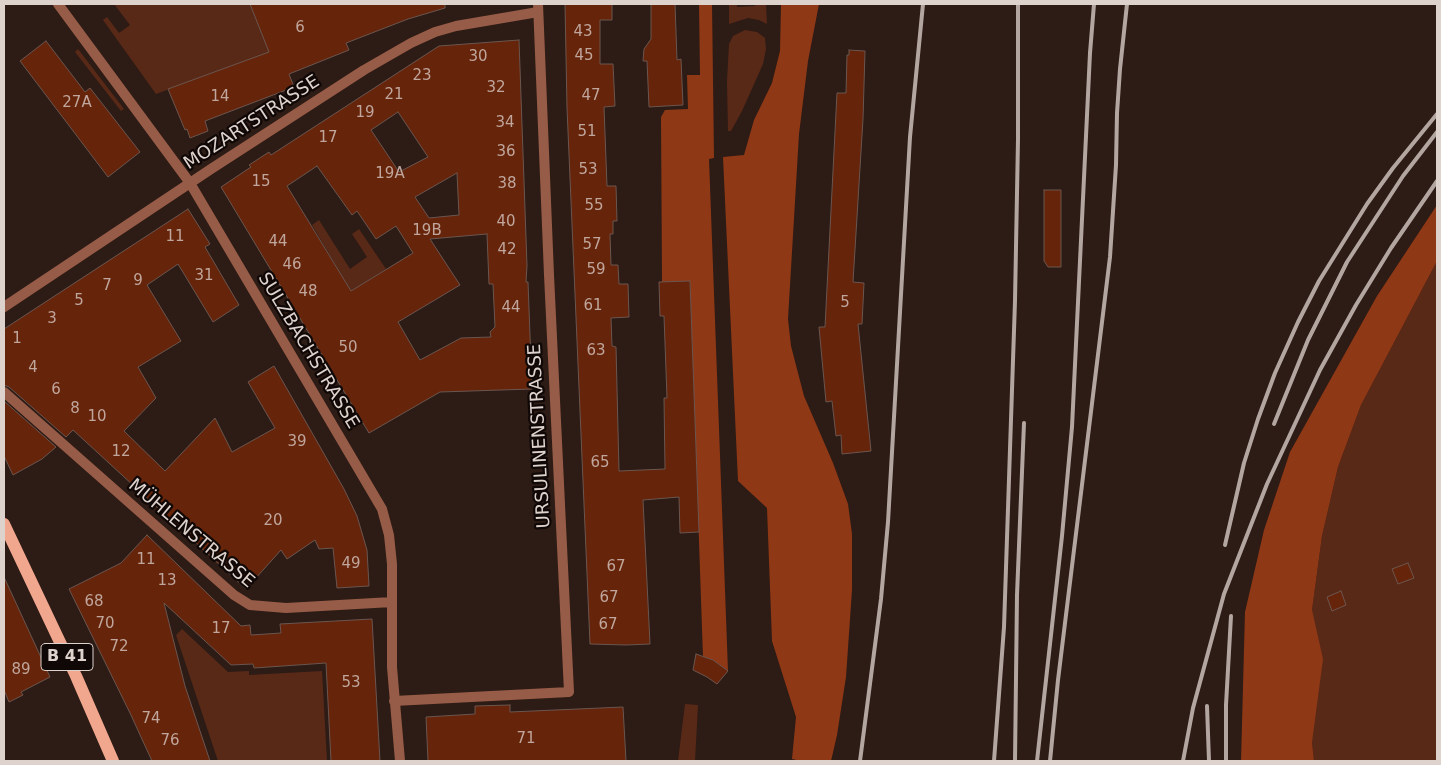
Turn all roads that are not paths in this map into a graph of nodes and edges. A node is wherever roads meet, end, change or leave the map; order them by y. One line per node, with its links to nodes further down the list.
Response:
1 (58, 4): 3 (street, SULZBACHSTRASSE)
2 (538, 8): 3 (street, MOZARTSTRASSE); 8 (street, URSULINENSTRASSE)
3 (190, 183): 4 (street, MOZARTSTRASSE); 7 (street, SULZBACHSTRASSE)
4 (4, 307)
5 (4, 392): 7 (street, MÜHLENSTRASSE)
6 (4, 524): 9 (main road, B 41)
7 (392, 602): 8 (street, SULZBACHSTRASSE)
8 (394, 701): 10 (street, SULZBACHSTRASSE)
9 (113, 761)
10 (400, 761)

